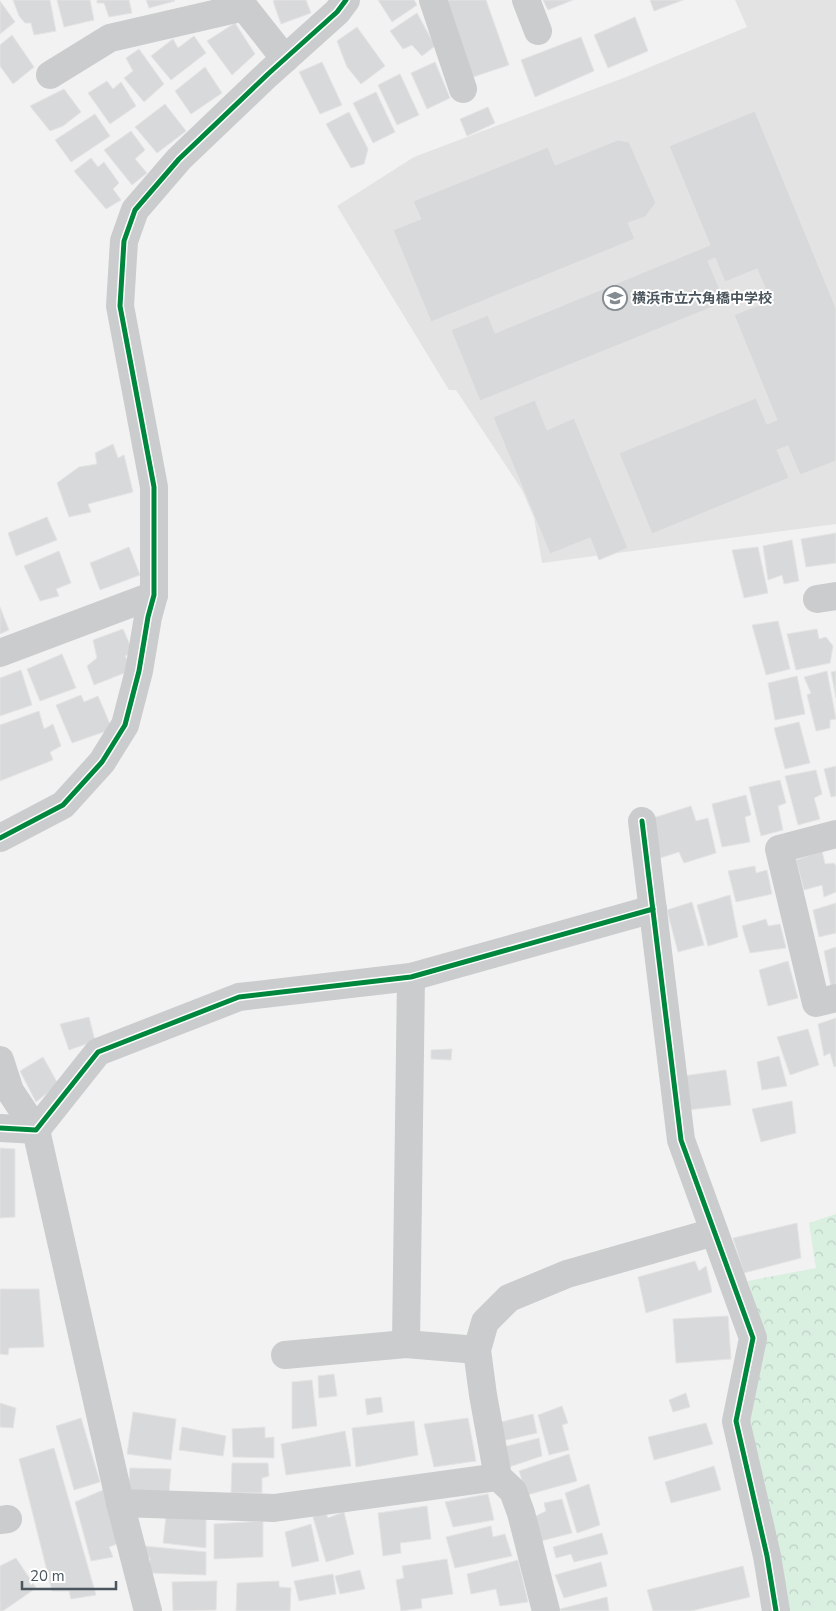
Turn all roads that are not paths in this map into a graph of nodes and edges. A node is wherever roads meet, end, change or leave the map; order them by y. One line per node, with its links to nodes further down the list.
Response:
1 (346, 0): 5 (street)
2 (433, 0): 7 (street)
3 (526, 0): 4 (street)
4 (538, 31)
5 (285, 59): 6 (street); 8 (street)
6 (50, 75)
7 (462, 89)
8 (154, 595): 9 (street); 12 (street)
9 (0, 654)
10 (642, 820): 13 (street)
11 (836, 834): 15 (street)
12 (0, 838)
13 (653, 909): 14 (street); 19 (street)
14 (411, 977): 18 (street); 20 (street)
15 (836, 998)
16 (0, 1060): 18 (street)
17 (0, 1128): 18 (street)
18 (36, 1130): 24 (street)
19 (714, 1232): 21 (street); 27 (street)
20 (406, 1344): 21 (street); 22 (street)
21 (477, 1350): 23 (street)
22 (285, 1355)
23 (498, 1477): 24 (street); 26 (street)
24 (120, 1503): 25 (street)
25 (148, 1611)
26 (546, 1611)
27 (776, 1611)

